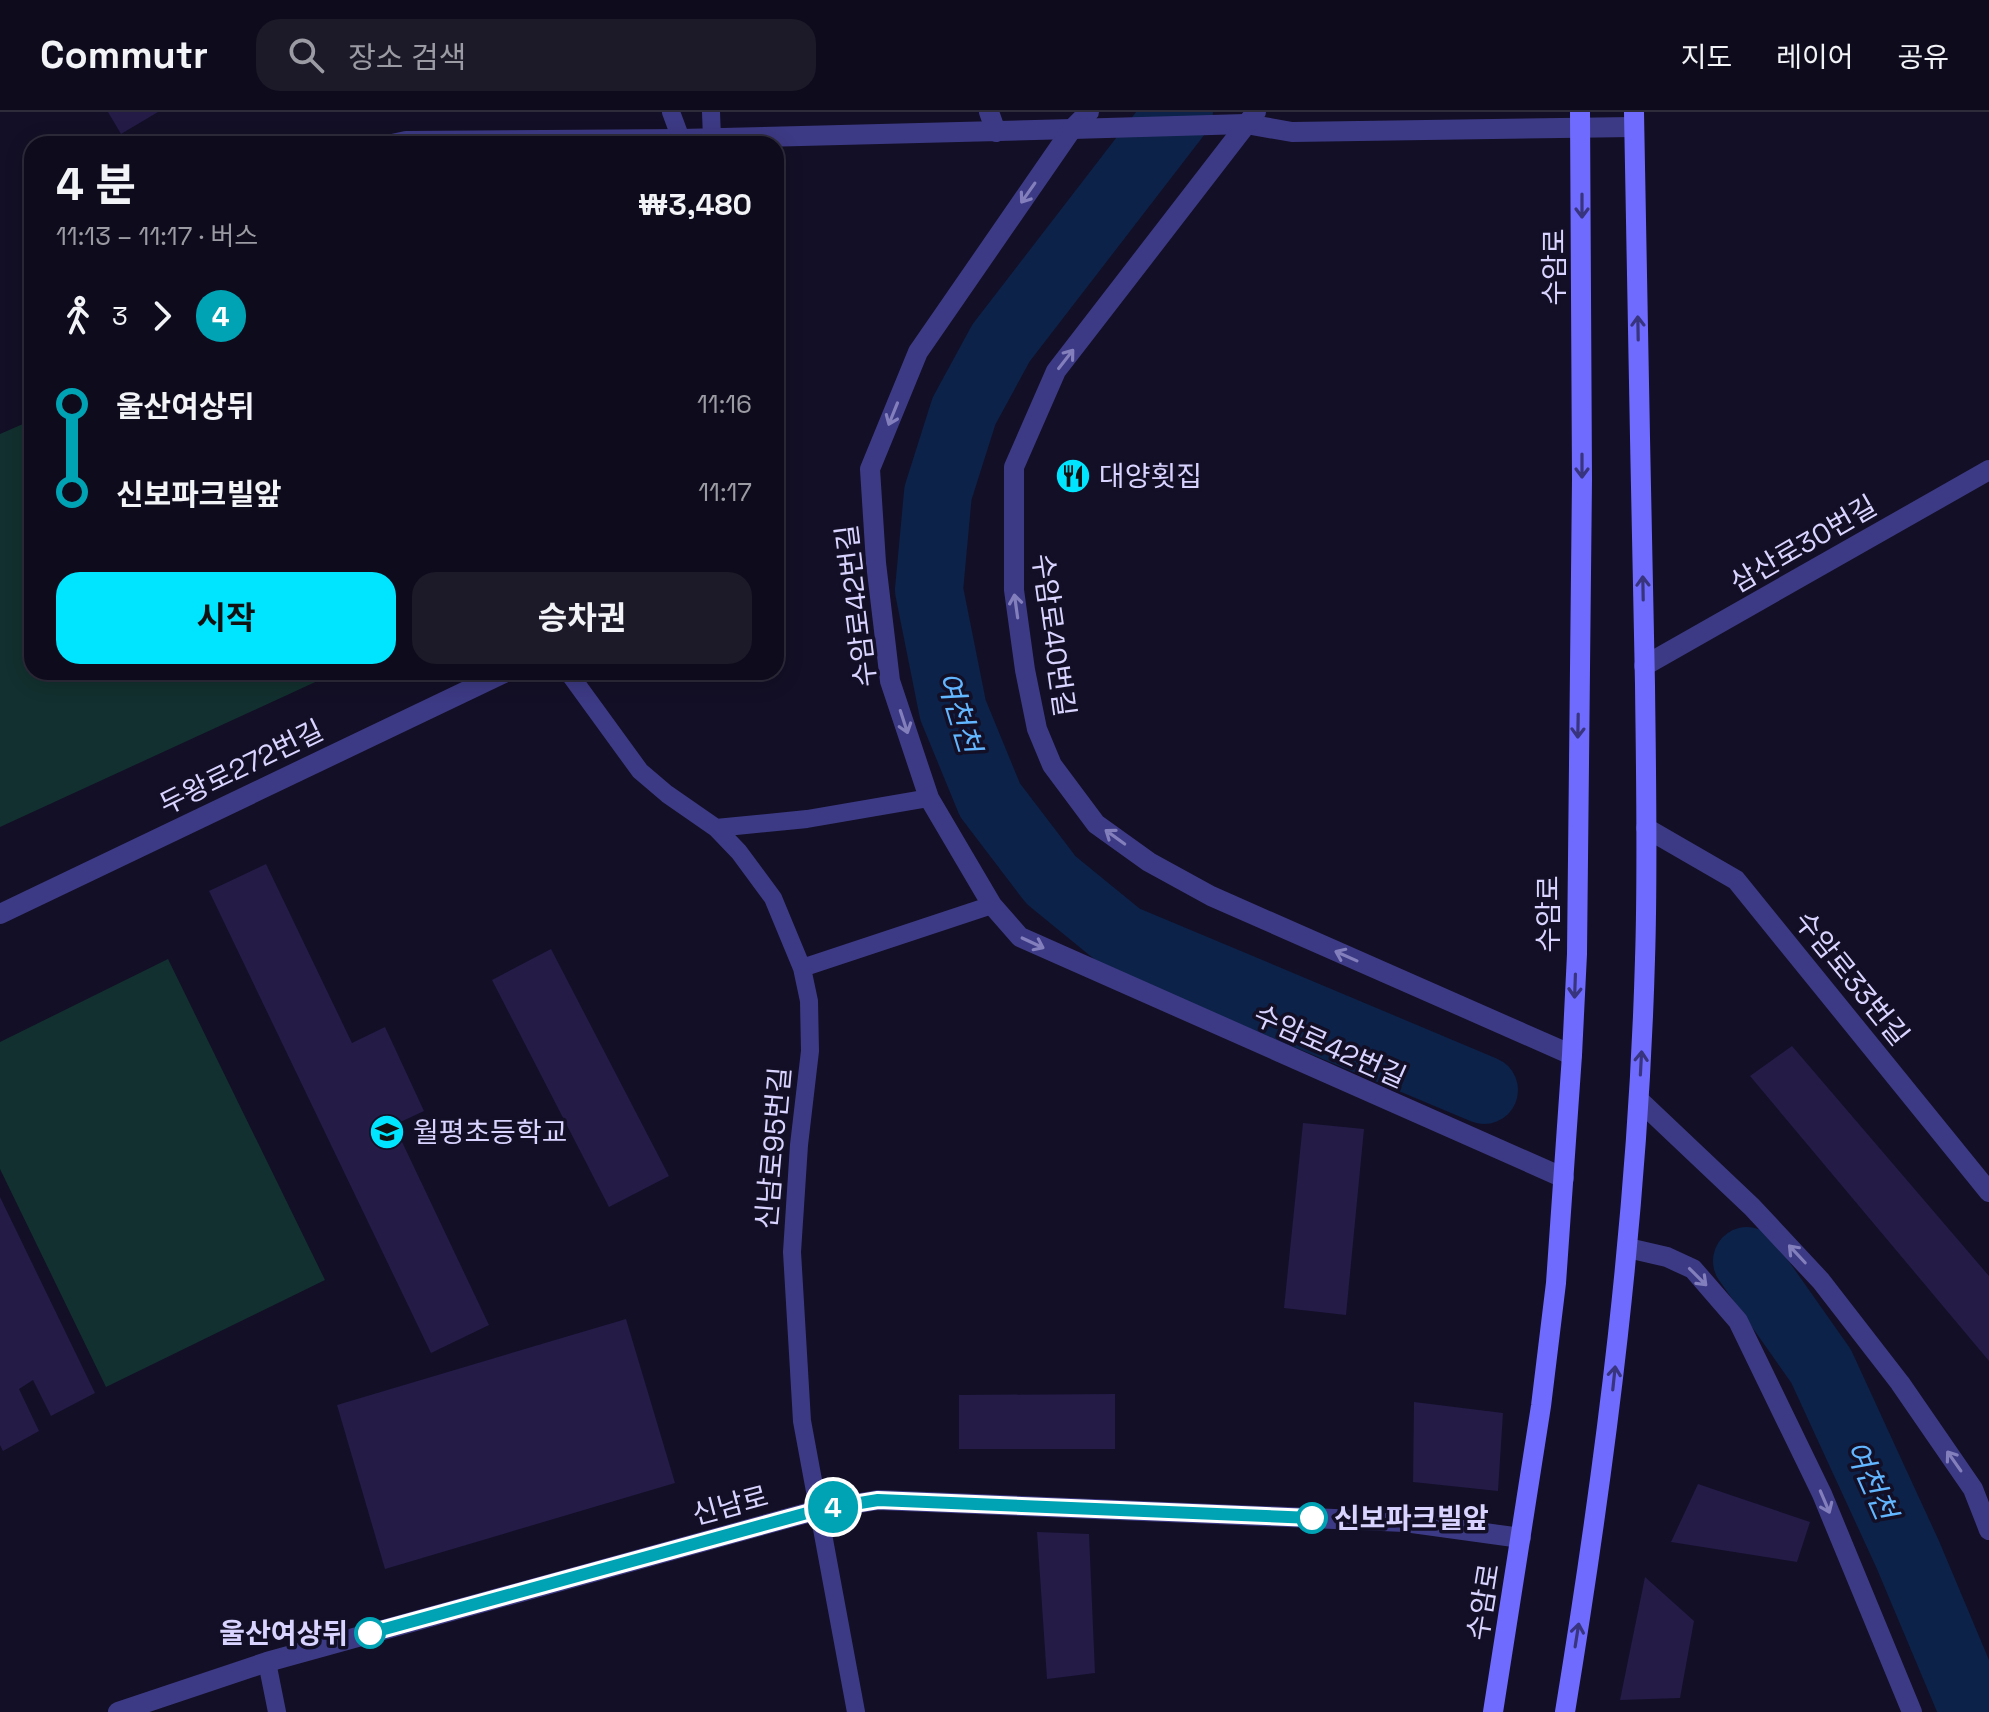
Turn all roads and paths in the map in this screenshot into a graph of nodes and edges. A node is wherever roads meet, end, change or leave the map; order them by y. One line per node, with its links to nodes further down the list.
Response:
1 (671, 112): 9 (lane)
2 (711, 112): 10 (lane)
3 (1089, 112): 8 (street, 수암로42번길)
4 (1251, 118): 5 (street); 8 (street, bridge); 22 (street, 수암로40번길, one-way to 4)
5 (1580, 120): 6 (street); 22 (main road, 수암로, one-way to 22)
6 (1634, 120): 13 (main road, one-way to 6)
7 (993, 122): 8 (street); 11 (street)
8 (1072, 129): 16 (street, 수암로42번길, one-way to 16)
9 (680, 136)
10 (712, 136)
11 (747, 136)
12 (1989, 470): 13 (street, 삼산로30번길)
13 (1644, 666): 18 (main road)
14 (489, 680): 20 (street, 두왕로272번길)
15 (573, 680): 17 (lane, 신남로95번길)
16 (929, 798): 17 (lane); 19 (street, 수암로42번길)
17 (716, 828): 21 (lane, 신남로95번길)
18 (1646, 828): 23 (main road, one-way to 18); 25 (street, 수암로33번길)
19 (992, 905): 21 (lane); 24 (street, 수암로42번길, one-way to 24)
20 (0, 914)
21 (802, 968): 28 (lane, 신남로95번길)
22 (1572, 1055): 24 (main road, 수암로)
23 (1639, 1100): 26 (main road); 27 (street, one-way to 23)
24 (1564, 1178): 30 (main road, 수암로)
25 (1989, 1192)
26 (1628, 1248): 36 (main road, one-way to 26); 37 (street, one-way to 37)
27 (1981, 1484): 29 (street)
28 (818, 1510): 30 (street, 신남로); 31 (street, 신남로); 34 (lane, 신남로95번길)
29 (1989, 1530)
30 (1521, 1538): 35 (main road, 수암로)
31 (267, 1662): 32 (street, 신남로); 33 (lane)
32 (118, 1712)
33 (277, 1712)
34 (856, 1712)
35 (1493, 1712)
36 (1565, 1712)
37 (1912, 1712)

